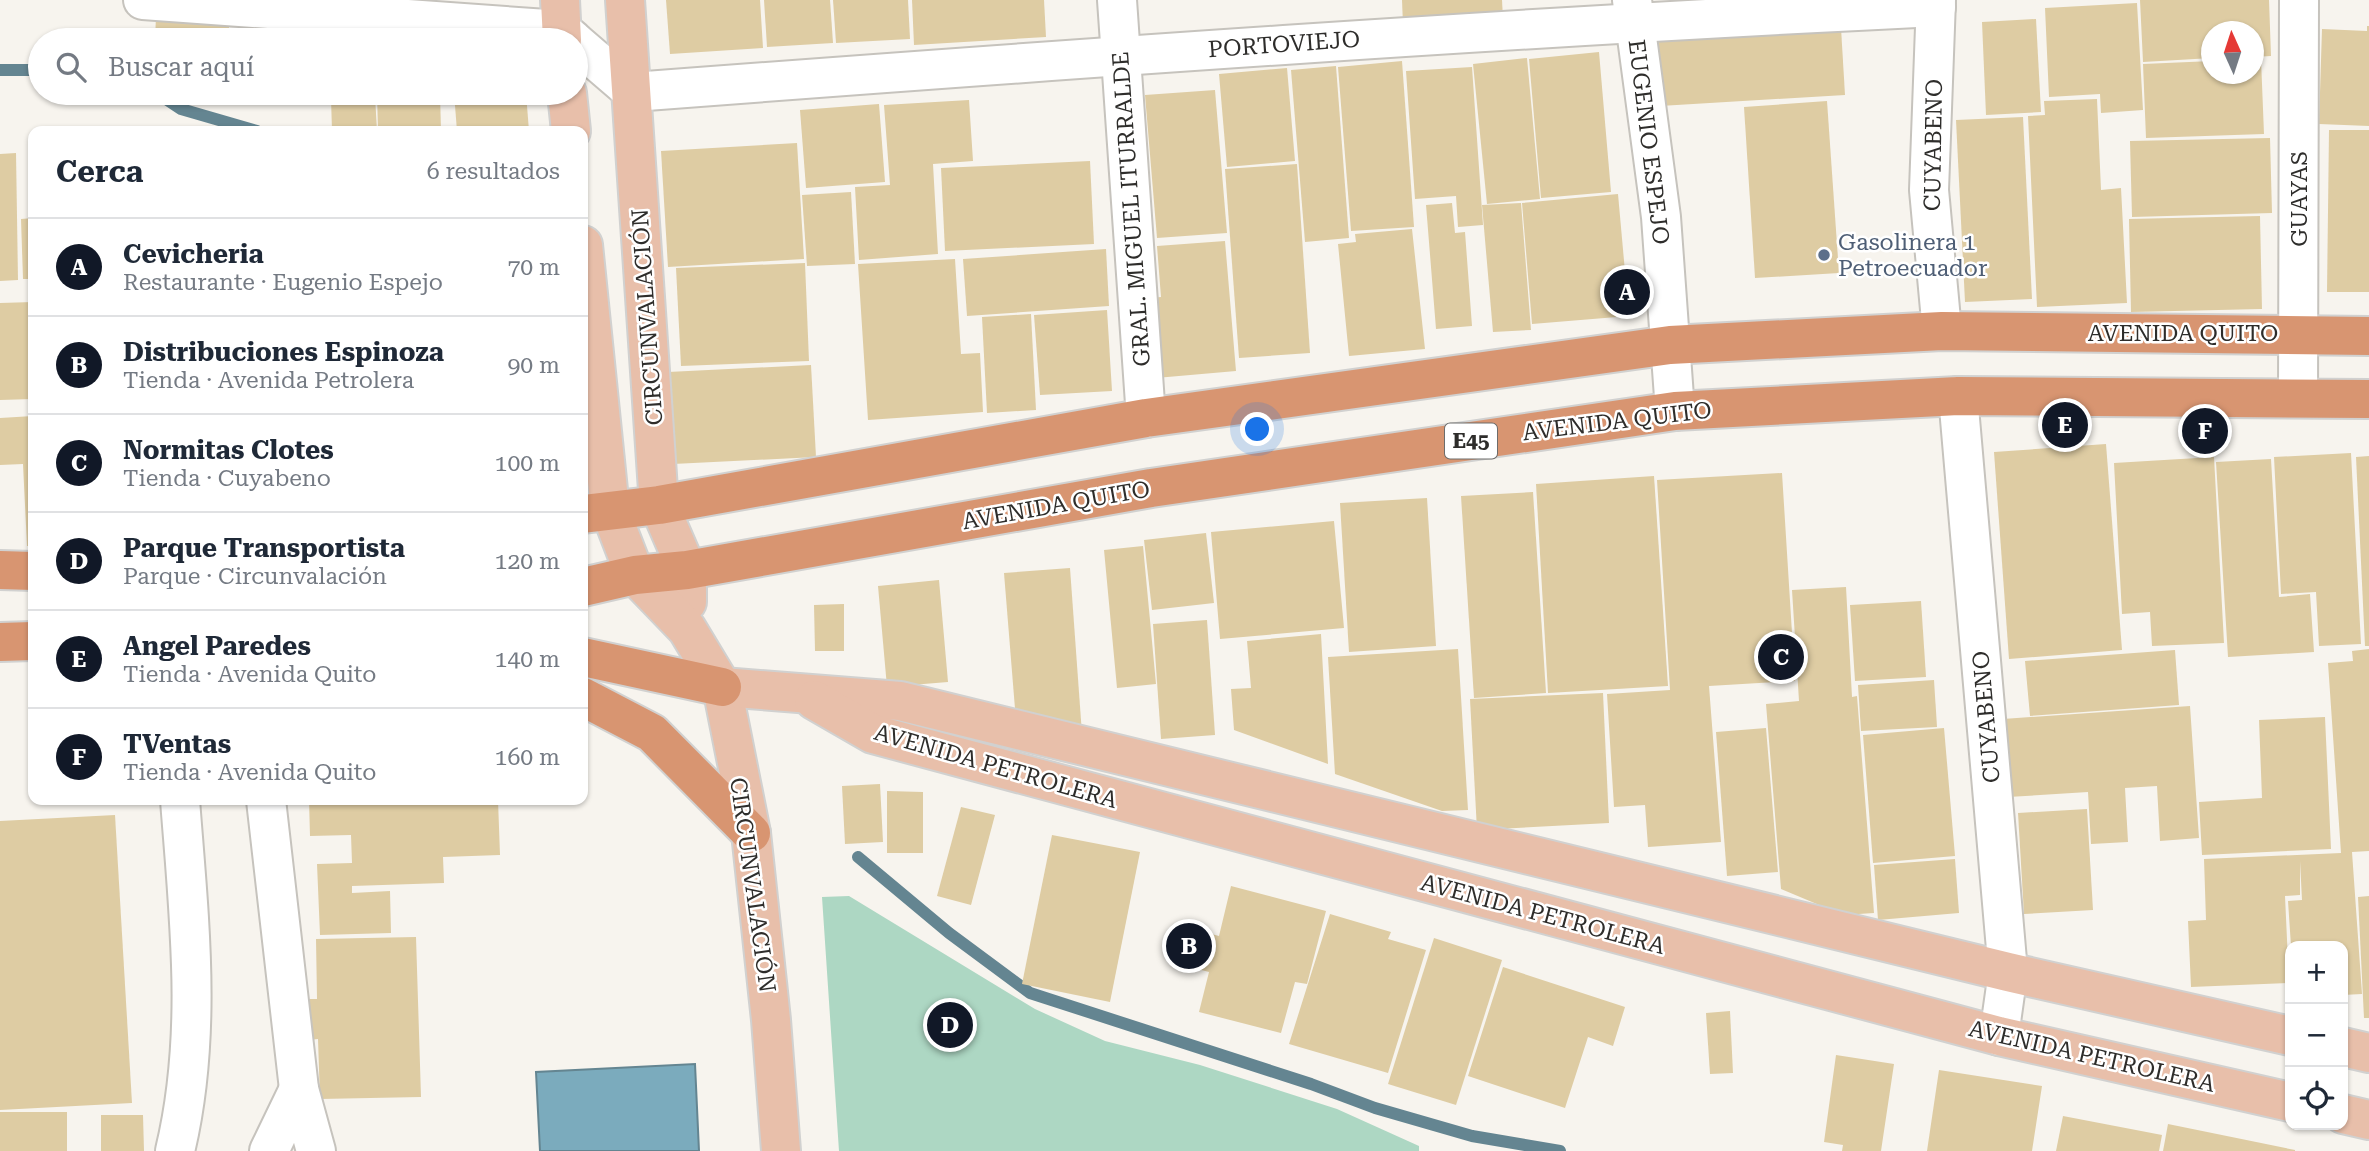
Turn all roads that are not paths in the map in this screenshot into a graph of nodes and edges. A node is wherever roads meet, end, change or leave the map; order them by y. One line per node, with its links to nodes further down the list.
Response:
1 (143, 0): 7 (street)
2 (625, 0): 10 (main road, CIRCUNVALACIÓN)
3 (1117, 0): 9 (street, GRAL. MIGUEL ITURRALDE)
4 (2299, 0): 14 (street, GUAYAS)
5 (1936, 4): 6 (street, PORTOVIEJO); 13 (street, CUYABENO)
6 (1632, 11): 9 (street, PORTOVIEJO); 16 (street, EUGENIO ESPEJO)
7 (525, 28)
8 (588, 51): 10 (street)
9 (1120, 55): 10 (street, PORTOVIEJO); 22 (street, GRAL. MIGUEL ITURRALDE)
10 (633, 92): 23 (main road, CIRCUNVALACIÓN)
11 (568, 105): 12 (main road)
12 (570, 126)
13 (1942, 331): 14 (highway, AVENIDA QUITO); 16 (highway, AVENIDA QUITO)
14 (2299, 334): 15 (highway, AVENIDA QUITO); 19 (street, GUAYAS)
15 (2369, 336)
16 (1670, 345): 21 (street, EUGENIO ESPEJO); 22 (highway, AVENIDA QUITO)
17 (588, 348): 24 (main road, CIRCUNVALACIÓN)
18 (1958, 396): 19 (highway, AVENIDA QUITO / E45); 21 (highway, AVENIDA QUITO / E45); 40 (street, CUYABENO)
19 (2298, 397): 20 (highway, AVENIDA QUITO / E45)
20 (2369, 399)
21 (1675, 411): 26 (highway, AVENIDA QUITO / E45)
22 (1146, 418): 23 (highway, AVENIDA QUITO)
23 (659, 505): 24 (highway, AVENIDA QUITO); 26 (main road, CIRCUNVALACIÓN)
24 (596, 512): 28 (main road, CIRCUNVALACIÓN)
25 (0, 570): 27 (highway)
26 (687, 570): 28 (highway, AVENIDA QUITO / E45); 30 (main road, CIRCUNVALACIÓN)
27 (28, 571)
28 (635, 575): 29 (highway, AVENIDA QUITO / E45); 30 (main road, CIRCUNVALACIÓN)
29 (588, 586)
30 (687, 629): 34 (main road, CIRCUNVALACIÓN)
31 (28, 641): 32 (highway)
32 (0, 642)
33 (588, 658): 34 (highway)
34 (722, 687): 35 (main road, AVENIDA PETROLERA); 39 (main road, CIRCUNVALACIÓN)
35 (807, 695): 40 (main road, AVENIDA PETROLERA); 42 (main road, AVENIDA PETROLERA)
36 (588, 700): 39 (highway)
37 (180, 805): 49 (street)
38 (267, 805): 45 (street)
39 (751, 833): 52 (main road, CIRCUNVALACIÓN)
40 (2008, 972): 41 (main road, AVENIDA PETROLERA); 42 (street, CUYABENO)
41 (2285, 1035)
42 (1999, 1036): 46 (main road, AVENIDA PETROLERA)
43 (2348, 1048): 44 (main road)
44 (2369, 1053)
45 (299, 1089): 50 (street); 51 (street)
46 (2285, 1101)
47 (2348, 1115): 48 (main road)
48 (2369, 1119)
49 (175, 1151)
50 (269, 1151)
51 (316, 1151)
52 (781, 1151)

